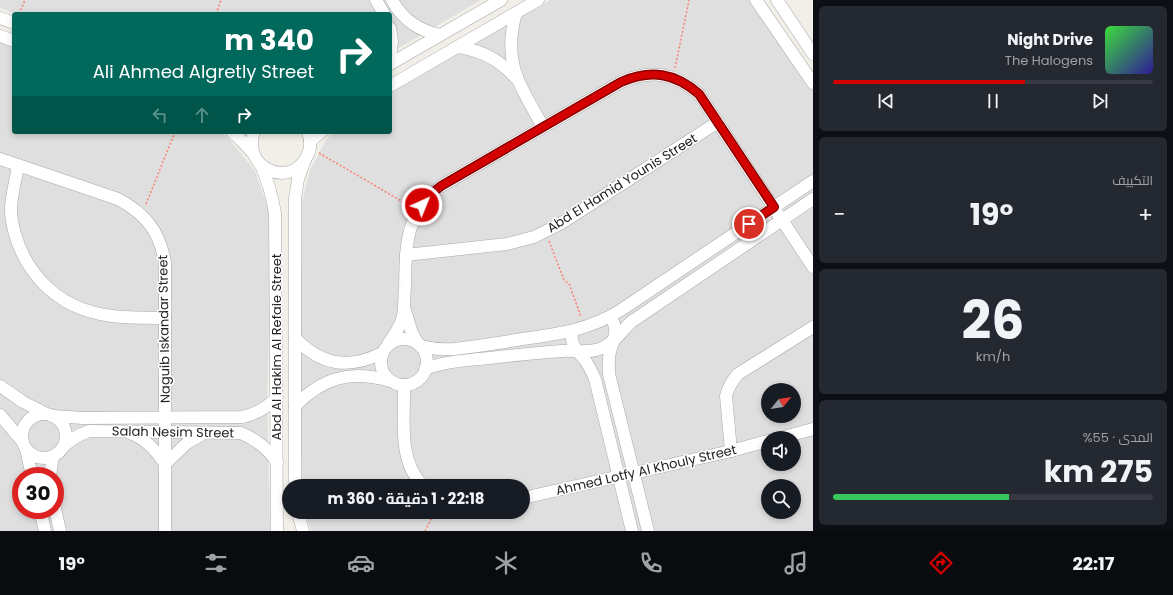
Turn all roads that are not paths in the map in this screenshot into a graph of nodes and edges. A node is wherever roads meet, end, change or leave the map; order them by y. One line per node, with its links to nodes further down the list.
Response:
1 (376, 0): 7 (street)
2 (392, 0): 11 (street)
3 (502, 0): 11 (street)
4 (538, 0): 8 (street)
5 (756, 0): 18 (street)
6 (777, 0): 15 (street)
7 (383, 12)
8 (516, 13): 14 (street); 17 (street)
9 (0, 18): 10 (street)
10 (12, 22)
11 (440, 35): 16 (street)
12 (0, 36): 13 (street)
13 (12, 40)
14 (457, 47): 17 (street); 19 (street)
15 (813, 54)
16 (392, 63)
17 (517, 80): 21 (street)
18 (813, 84)
19 (392, 85)
20 (718, 122): 21 (street); 33 (street); 35 (street, Abd El Hamid Younis Street)
21 (544, 127): 35 (street)
22 (234, 134): 26 (street, Abd Al Hakim Al Refaie Street)
23 (254, 134): 26 (street)
24 (318, 134): 25 (street)
25 (309, 140): 28 (street, Abd Al Hakim Al Refaie Street)
26 (253, 153): 29 (street, Abd Al Hakim Al Refaie Street)
27 (0, 159): 30 (street, Naguib Iskandar Street)
28 (305, 160): 29 (street); 42 (street, Abd Al Hakim Al Refaie Street)
29 (261, 165): 51 (street, Abd Al Hakim Al Refaie Street)
30 (18, 166): 39 (street, Naguib Iskandar Street); 39 (street)
31 (813, 181): 33 (street)
32 (813, 199): 34 (street)
33 (774, 207): 34 (street); 38 (street)
34 (782, 220): 36 (street); 43 (street)
35 (406, 255): 37 (street)
36 (813, 267)
37 (404, 307): 44 (street); 45 (street)
38 (610, 317): 41 (street); 43 (street)
39 (165, 318): 55 (street, Naguib Iskandar Street)
40 (813, 327): 64 (street)
41 (572, 332): 44 (street); 46 (street)
42 (295, 338): 45 (street); 52 (street, Abd Al Hakim Al Refaie Street)
43 (614, 340): 46 (street); 70 (street)
44 (420, 345): 45 (street); 47 (street)
45 (385, 348): 48 (street)
46 (578, 352): 47 (street); 71 (street)
47 (425, 370): 49 (street)
48 (390, 380): 49 (street); 52 (street)
49 (404, 385): 73 (street)
50 (0, 386): 54 (street)
51 (277, 397): 55 (street, Salah Nesim Street); 66 (street, Abd Al Hakim Al Refaie Street)
52 (295, 406): 72 (street, Abd Al Hakim Al Refaie Street)
53 (0, 415): 62 (street)
54 (50, 415): 55 (street, Salah Nesim Street); 62 (street); 63 (street)
55 (165, 417): 58 (street, Naguib Iskandar Street)
56 (813, 429): 59 (street)
57 (127, 432): 58 (street, Salah Nesim Street); 63 (street, Salah Nesim Street); 67 (street)
58 (165, 432): 60 (street, Salah Nesim Street); 67 (street, Naguib Iskandar Street)
59 (801, 432)
60 (204, 433): 66 (street, Salah Nesim Street); 67 (street)
61 (761, 443): 64 (street, Ahmed Lotfy Al Khouly Street)
62 (24, 446): 65 (street); 68 (street)
63 (63, 447): 65 (street)
64 (732, 451): 70 (street, Ahmed Lotfy Al Khouly Street)
65 (53, 456): 69 (street)
66 (277, 462): 81 (street, Abd Al Hakim Al Refaie Street)
67 (165, 464): 80 (street, Naguib Iskandar Street)
68 (30, 467)
69 (51, 467)
70 (633, 474): 71 (street, Ahmed Lotfy Al Khouly Street); 84 (street)
71 (619, 477): 74 (street, Ahmed Lotfy Al Khouly Street); 83 (street)
72 (295, 479)
73 (418, 479)
74 (530, 496)
75 (42, 519): 78 (street)
76 (57, 519): 79 (street)
77 (300, 519): 82 (street)
78 (45, 531)
79 (60, 531)
80 (165, 531)
81 (277, 531)
82 (303, 531)
83 (632, 531)
84 (648, 531)

